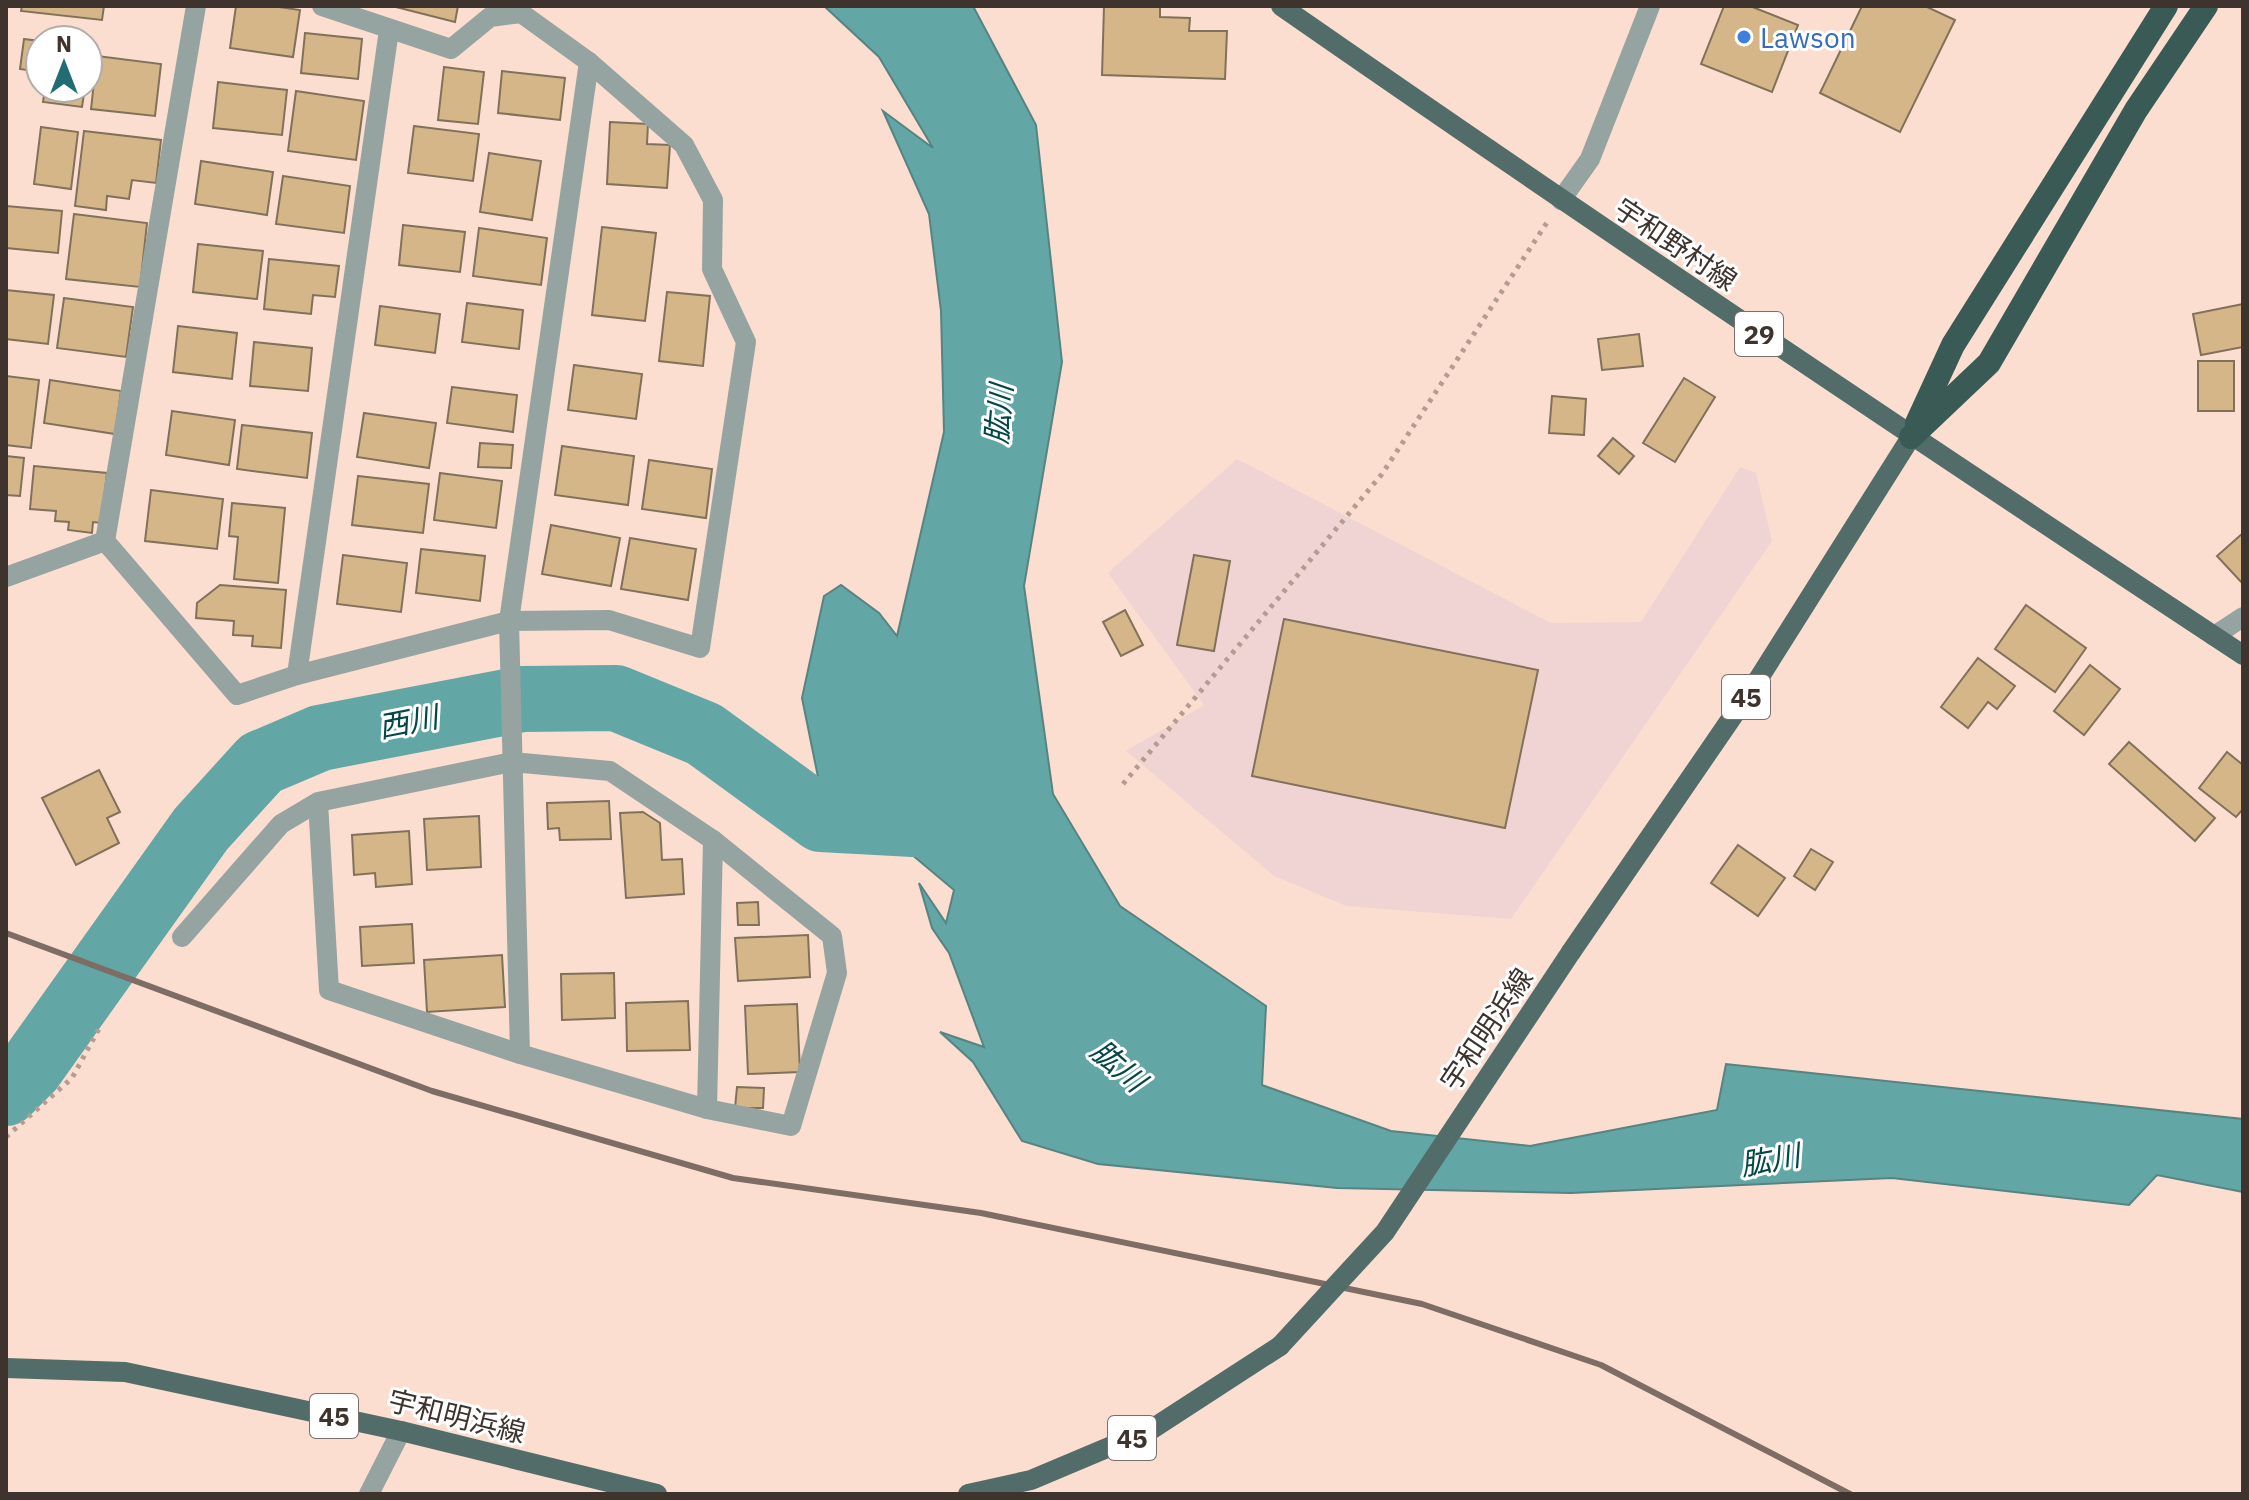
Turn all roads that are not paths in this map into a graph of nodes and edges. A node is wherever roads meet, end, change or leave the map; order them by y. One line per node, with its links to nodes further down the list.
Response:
1 (196, 6): 11 (street)
2 (322, 6): 7 (street)
3 (1281, 6): 9 (main road, 宇和野村線 / 29)
4 (1650, 6): 9 (street)
5 (2166, 6): 10 (highway)
6 (2200, 16): 10 (highway)
7 (389, 30): 8 (street); 17 (street)
8 (589, 62): 14 (street); 14 (street)
9 (1561, 200): 10 (main road, 宇和野村線 / 29)
10 (1911, 437): 15 (main road, 宇和野村線 / 29); 28 (main road, 宇和明浜線 / 45, bridge)
11 (105, 541): 12 (street); 17 (street)
12 (6, 577)
13 (2243, 617): 15 (street)
14 (509, 621): 17 (street); 18 (street)
15 (2214, 636): 16 (main road, 宇和野村線 / 29)
16 (2243, 655)
17 (297, 675)
18 (512, 762): 19 (street); 20 (street); 22 (street)
19 (318, 802): 21 (street); 22 (street)
20 (713, 840): 23 (street); 23 (street)
21 (182, 937)
22 (520, 1054): 23 (street)
23 (707, 1109)
24 (6, 1368): 25 (main road, 宇和明浜線 / 45)
25 (401, 1431): 26 (street); 27 (main road, 宇和明浜線 / 45)
26 (369, 1494)
27 (657, 1494)
28 (968, 1494)

